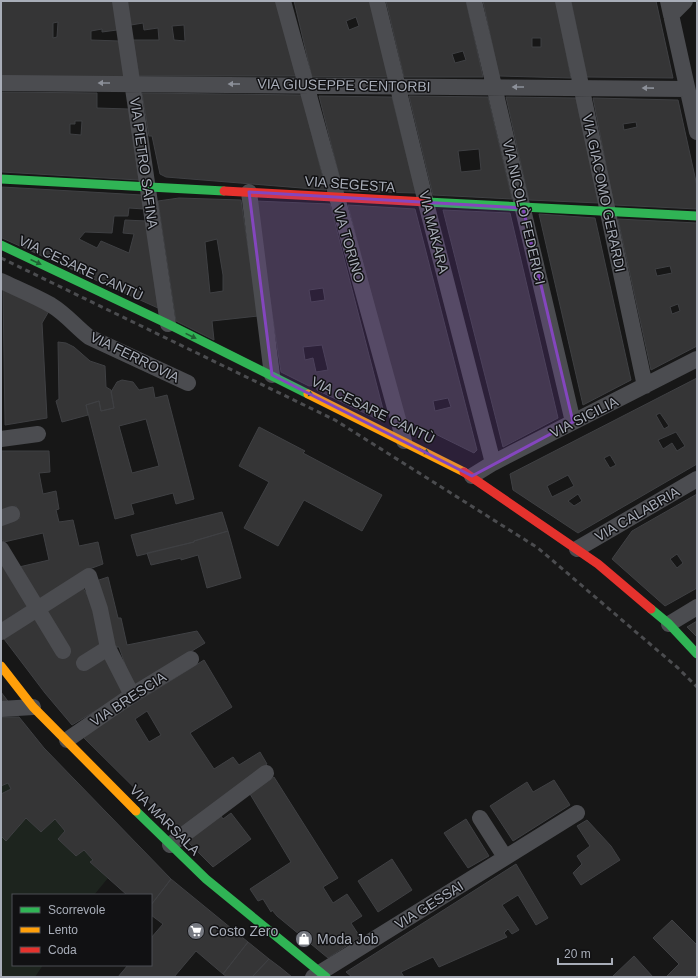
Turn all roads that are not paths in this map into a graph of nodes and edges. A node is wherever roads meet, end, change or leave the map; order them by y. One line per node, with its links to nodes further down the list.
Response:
1 (120, 1): 9 (street, VIA PIETRO SAFINA)
2 (283, 1): 10 (street, VIA TORINO)
3 (377, 1): 11 (street, VIA MAKARA)
4 (474, 1): 12 (street, VIA NICOLÒ FEDERICI)
5 (563, 1): 13 (street, VIA GIACOMO GERARDI)
6 (685, 1): 7 (street)
7 (669, 8): 14 (street)
8 (1, 83): 9 (street, VIA GIUSEPPE CENTORBI, one-way to 8)
9 (132, 83): 10 (street, VIA GIUSEPPE CENTORBI, one-way to 9); 17 (street, VIA PIETRO SAFINA)
10 (305, 84): 11 (street, VIA GIUSEPPE CENTORBI); 19 (street, VIA TORINO)
11 (399, 86): 12 (street, VIA GIUSEPPE CENTORBI); 20 (street, VIA MAKARA)
12 (494, 87): 13 (street, VIA GIUSEPPE CENTORBI, one-way to 12); 21 (street, VIA NICOLÒ FEDERICI)
13 (581, 87): 14 (street, VIA GIUSEPPE CENTORBI, one-way to 13); 22 (street, VIA GIACOMO GERARDI)
14 (687, 89): 15 (street)
15 (697, 132)
16 (1, 179): 17 (street, VIA SEGESTA)
17 (147, 186): 18 (street, VIA SEGESTA); 26 (street, VIA PIETRO SAFINA)
18 (249, 192): 19 (street, VIA SEGESTA); 28 (street)
19 (336, 196): 20 (street, VIA SEGESTA); 34 (street, VIA TORINO)
20 (426, 203): 21 (street, VIA SEGESTA); 35 (street, VIA MAKARA)
21 (523, 208): 22 (street, VIA SEGESTA); 31 (street, VIA NICOLÒ FEDERICI)
22 (607, 212): 23 (street, VIA SEGESTA); 30 (street, VIA GIACOMO GERARDI)
23 (697, 216)
24 (1, 245): 26 (street, VIA CESARE CANTÙ, one-way to 26)
25 (1, 281): 29 (street, VIA FERROVIA)
26 (168, 324): 28 (street, VIA CESARE CANTÙ, one-way to 28)
27 (697, 359): 30 (street, VIA SICILIA)
28 (272, 375): 34 (street, VIA CESARE CANTÙ, one-way to 34)
29 (188, 383)
30 (645, 386): 31 (street, VIA SICILIA)
31 (573, 422): 35 (street, VIA SICILIA)
32 (38, 434): 33 (street)
33 (1, 439)
34 (404, 441): 36 (street, VIA CESARE CANTÙ, one-way to 36)
35 (493, 463): 36 (street, VIA SICILIA)
36 (472, 476): 38 (street, VIA CESARE CANTÙ)
37 (697, 479): 38 (street, VIA CALABRIA)
38 (577, 549): 42 (street, VIA CESARE CANTÙ)
39 (1, 550): 41 (street)
40 (697, 607): 42 (street)
41 (37, 609): 43 (street); 44 (street); 45 (street)
42 (669, 624): 46 (street, VIA CESARE CANTÙ)
43 (1, 632)
44 (108, 648): 48 (street); 50 (street)
45 (63, 651)
46 (697, 654)
47 (191, 659): 50 (street, VIA BRESCIA)
48 (84, 663)
49 (1, 666): 51 (street, VIA MARSALA)
50 (132, 695): 53 (street, VIA BRESCIA)
51 (34, 707): 52 (street); 53 (street, VIA MARSALA)
52 (1, 709)
53 (67, 740): 57 (street, VIA MARSALA)
54 (266, 773): 57 (street)
55 (577, 813): 58 (street, VIA GESSAI)
56 (480, 818): 58 (street)
57 (170, 845): 59 (street, VIA MARSALA)
58 (505, 857): 59 (street, VIA GESSAI)
59 (320, 975)

